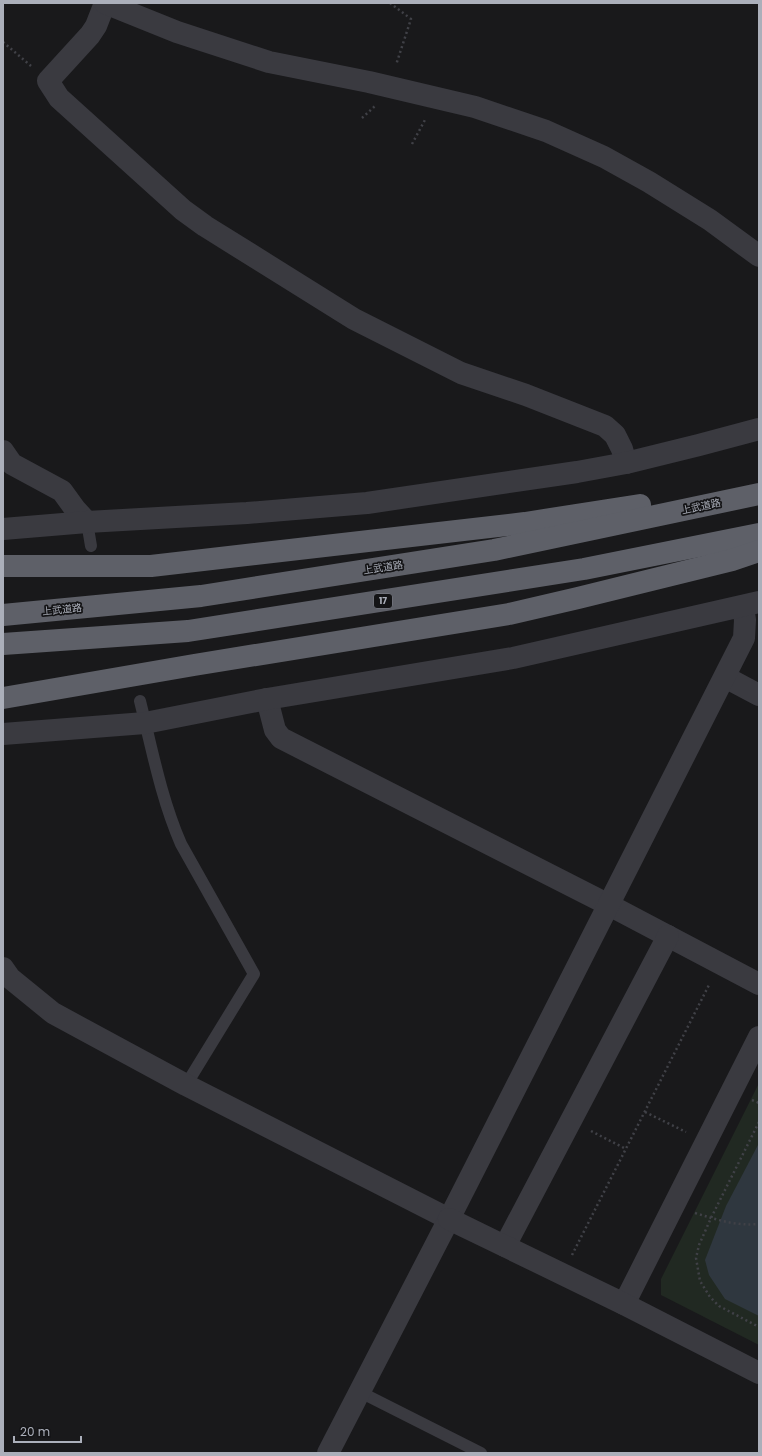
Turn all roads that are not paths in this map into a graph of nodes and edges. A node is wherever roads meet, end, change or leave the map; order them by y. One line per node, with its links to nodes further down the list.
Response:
1 (105, 3): 2 (street); 6 (street)
2 (136, 9): 3 (street)
3 (759, 256)
4 (759, 429): 6 (street)
5 (3, 451): 9 (street)
6 (626, 463): 9 (street)
7 (759, 488): 14 (highway)
8 (759, 494): 16 (highway, 上武道路)
9 (87, 522): 10 (street); 12 (lane)
10 (3, 529)
11 (759, 534): 17 (highway, 17)
12 (91, 546)
13 (759, 551): 20 (highway)
14 (3, 566)
15 (751, 605): 18 (street); 21 (street)
16 (3, 615)
17 (3, 644)
18 (725, 677): 19 (street); 25 (street)
19 (759, 695)
20 (3, 698)
21 (267, 699): 23 (street); 25 (street)
22 (140, 701): 23 (lane)
23 (145, 723): 24 (street); 30 (lane)
24 (3, 734)
25 (609, 905): 26 (street); 31 (street)
26 (668, 936): 28 (street); 32 (street)
27 (3, 968): 30 (street)
28 (759, 984)
29 (759, 1037): 33 (street)
30 (186, 1086): 31 (street)
31 (449, 1219): 32 (street); 35 (street)
32 (505, 1246): 33 (street)
33 (624, 1304): 34 (street)
34 (759, 1373)
35 (360, 1392): 36 (street); 37 (lane)
36 (328, 1453)
37 (481, 1453)

